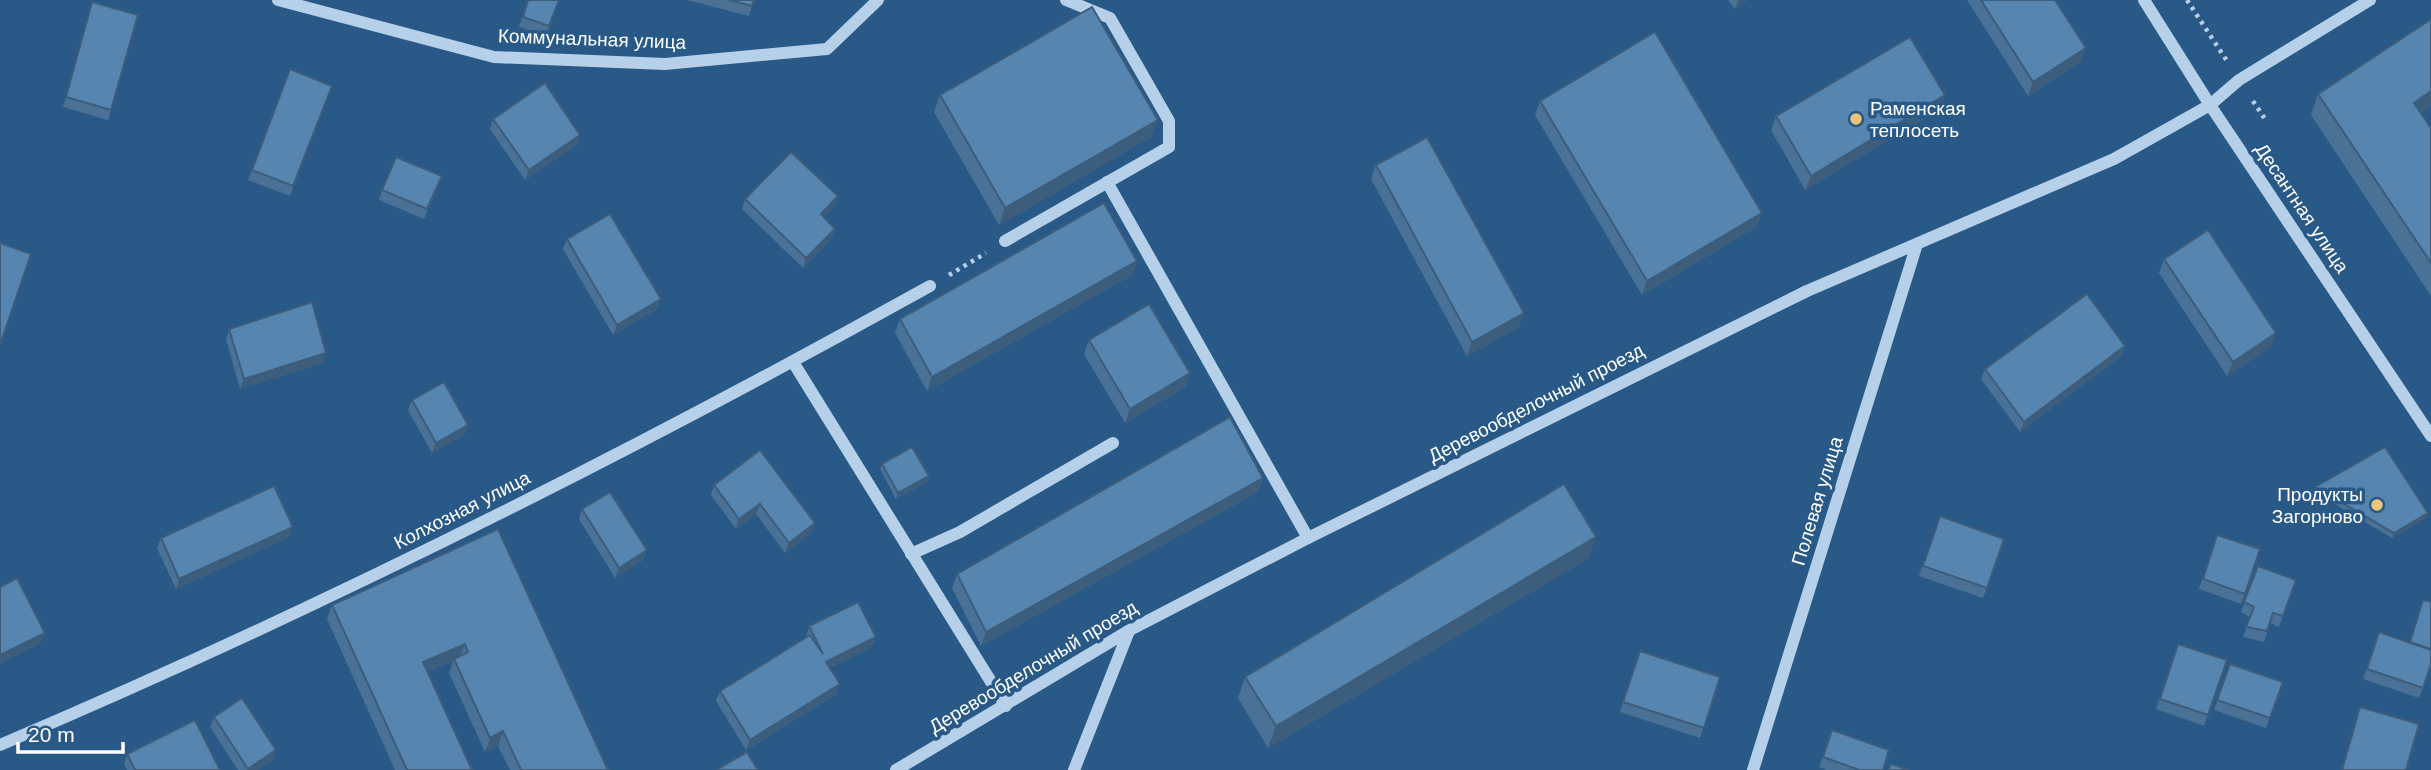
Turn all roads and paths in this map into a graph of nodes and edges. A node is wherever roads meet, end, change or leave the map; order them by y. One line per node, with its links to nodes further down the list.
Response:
1 (278, 0): 2 (street, Коммунальная улица)
2 (878, 0)
3 (1066, 0): 7 (street)
4 (2144, 0): 6 (street, Десантная улица)
5 (2370, 0): 6 (street, Деревообделочный проезд)
6 (2210, 106): 9 (street, Деревообделочный проезд); 12 (street, Десантная улица)
7 (1107, 182): 8 (street); 14 (street)
8 (1005, 241): 10 (path)
9 (1917, 244): 14 (street, Деревообделочный проезд); 21 (street, Полевая улица)
10 (930, 286): 11 (street, Колхозная улица)
11 (793, 362): 15 (street); 18 (street, Колхозная улица)
12 (2431, 436)
13 (1113, 443): 15 (street)
14 (1308, 538): 16 (street, Деревообделочный проезд)
15 (911, 554): 17 (street)
16 (1130, 630): 17 (street, Деревообделочный проезд); 20 (street)
17 (1006, 706): 19 (street, Деревообделочный проезд)
18 (0, 745)
19 (896, 770)
20 (1074, 770)
21 (1753, 770)

